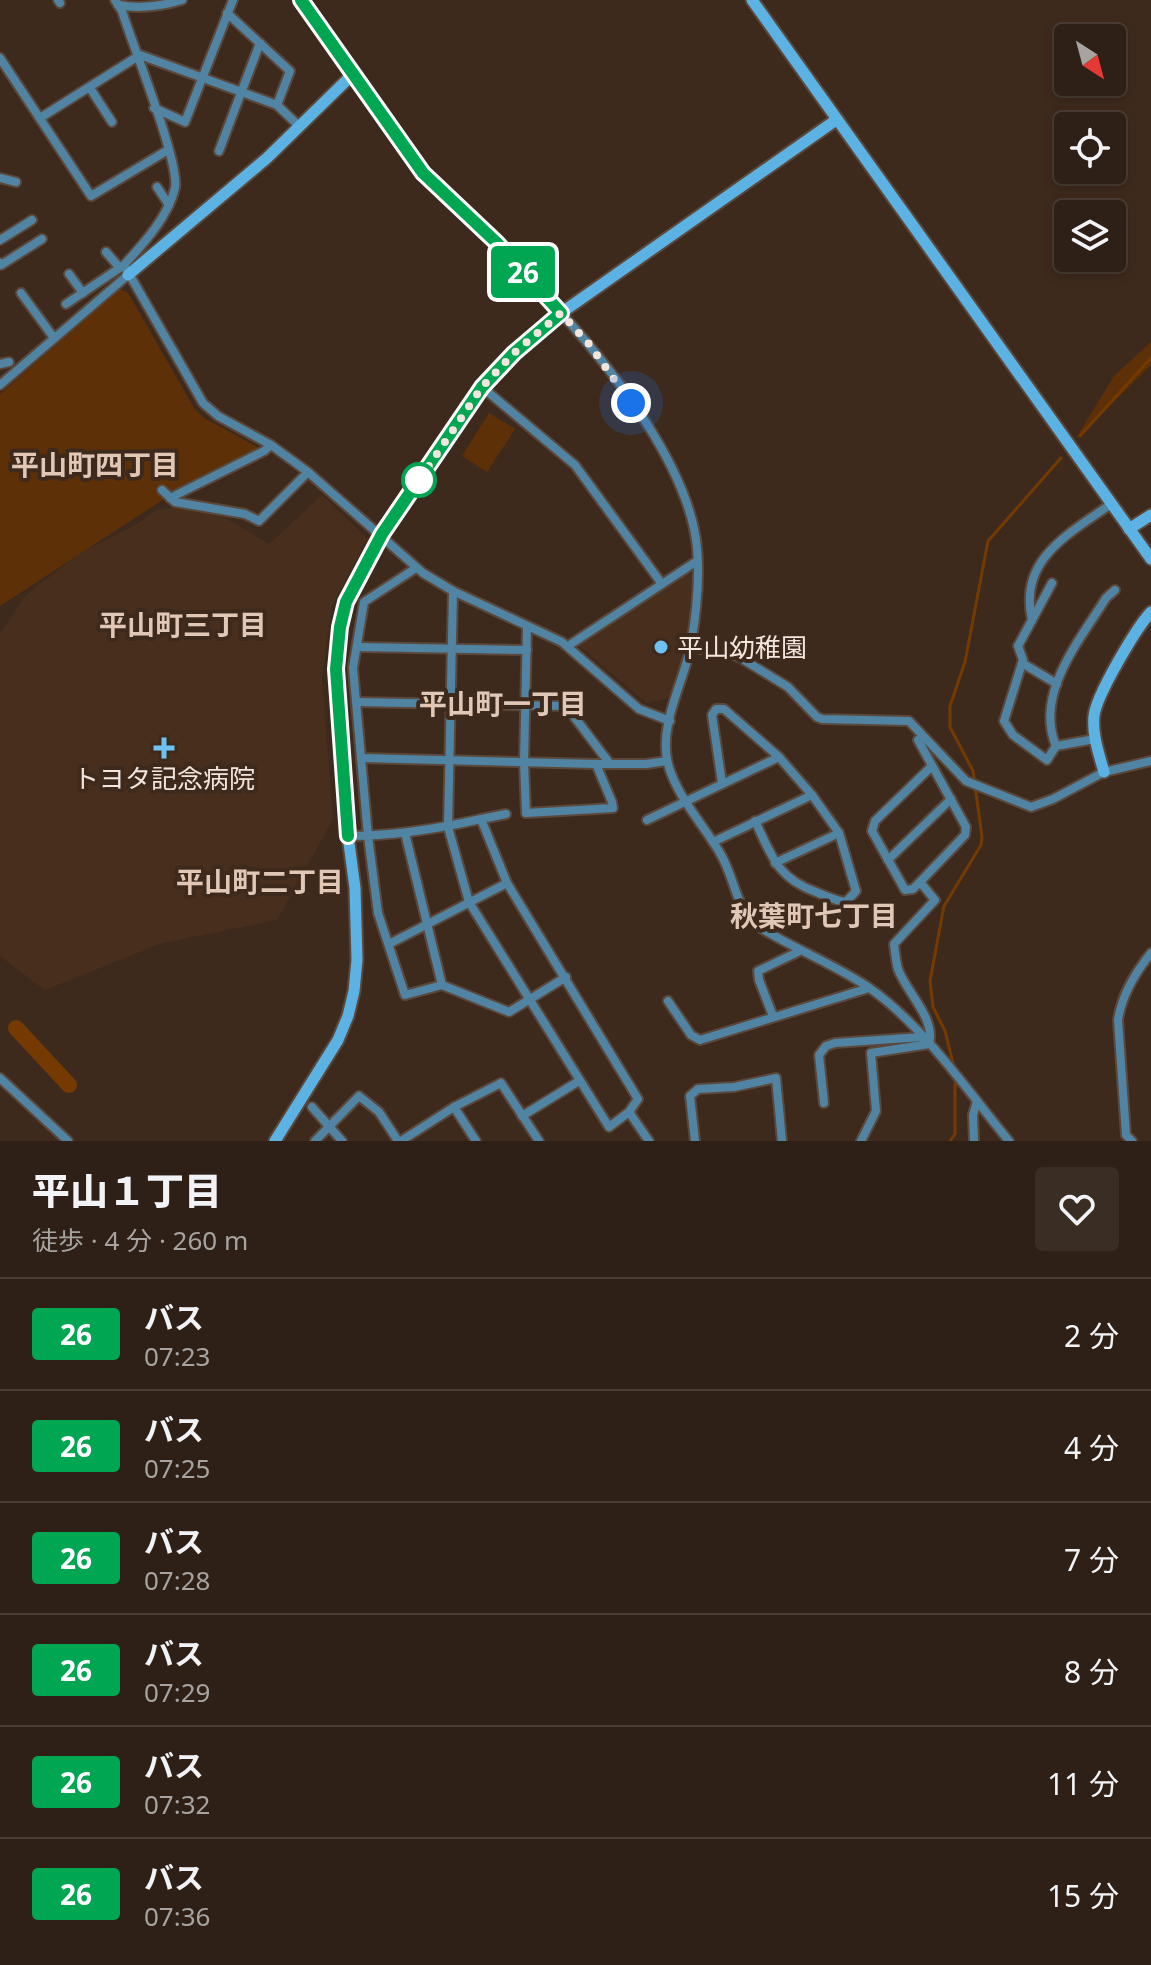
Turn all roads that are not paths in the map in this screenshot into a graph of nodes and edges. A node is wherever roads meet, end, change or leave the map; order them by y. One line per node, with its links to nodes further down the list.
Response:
1 (182, 0): 5 (street)
2 (233, 0): 6 (street)
3 (301, 0): 10 (street)
4 (752, 0): 17 (street)
5 (117, 2): 8 (street)
6 (227, 13): 7 (street); 11 (street)
7 (260, 43): 13 (street); 14 (street)
8 (136, 57): 11 (street); 12 (street); 15 (street)
9 (0, 58): 16 (street)
10 (352, 75): 19 (street); 38 (street)
11 (203, 77): 13 (street); 15 (street)
12 (90, 88): 16 (street); 18 (street)
13 (242, 92): 14 (street); 21 (street)
14 (277, 105): 19 (street)
15 (154, 108): 20 (street)
16 (40, 118): 20 (street)
17 (836, 120): 38 (street); 46 (street)
18 (112, 122)
19 (300, 127): 31 (street)
20 (168, 150): 25 (street)
21 (219, 151)
22 (0, 178): 23 (street)
23 (16, 182)
24 (157, 187): 25 (street)
25 (169, 205): 31 (street)
26 (32, 220): 28 (street)
27 (42, 239): 30 (street)
28 (0, 240)
29 (106, 252): 31 (street)
30 (0, 263)
31 (124, 269): 33 (street); 34 (street); 42 (street)
32 (69, 274): 36 (street)
33 (101, 281): 34 (street); 36 (street)
34 (108, 292): 39 (street)
35 (21, 293): 39 (street)
36 (83, 293): 37 (street)
37 (66, 304)
38 (561, 313): 41 (street); 51 (street)
39 (54, 338): 40 (street)
40 (0, 385)
41 (482, 387): 49 (street); 54 (street)
42 (271, 445): 43 (street); 45 (street)
43 (308, 472): 45 (street); 49 (street)
44 (162, 490): 45 (street)
45 (170, 498)
46 (1111, 504): 48 (street); 58 (street)
47 (1151, 515): 48 (street)
48 (1129, 529): 50 (street)
49 (382, 534): 52 (street); 95 (street)
50 (1151, 559)
51 (697, 561): 54 (street); 60 (street)
52 (416, 568): 56 (street); 62 (street)
53 (1052, 583): 58 (street)
54 (662, 584): 61 (street)
55 (1115, 590): 66 (street)
56 (453, 591): 59 (street); 63 (street)
57 (1151, 612): 71 (street)
58 (1032, 620): 65 (street)
59 (527, 626): 61 (street); 64 (street)
60 (691, 645): 70 (street); 83 (street)
61 (568, 646): 70 (street)
62 (358, 647): 63 (street); 67 (street)
63 (452, 649): 64 (street); 68 (street)
64 (527, 650): 69 (street)
65 (1022, 663): 66 (street); 73 (street)
66 (1057, 684): 73 (street)
67 (356, 702): 68 (street); 75 (street)
68 (451, 705): 69 (street); 76 (street)
69 (525, 707): 79 (street); 81 (street)
70 (670, 721): 77 (street)
71 (1095, 739): 73 (street); 83 (street)
72 (918, 740): 82 (street)
73 (1056, 746)
74 (779, 757): 84 (street); 84 (street); 85 (street)
75 (361, 758): 76 (street); 96 (street)
76 (451, 760): 79 (street); 92 (street)
77 (667, 761): 81 (street); 87 (street)
78 (1151, 761): 83 (street)
79 (524, 762): 80 (street); 80 (street)
80 (596, 764): 81 (street)
81 (610, 764)
82 (932, 766): 86 (street); 98 (street)
83 (1104, 772)
84 (722, 783): 87 (street)
85 (812, 795): 91 (street); 94 (street)
86 (951, 799): 98 (street); 100 (street)
87 (685, 800): 90 (street); 97 (street)
88 (506, 814): 89 (street)
89 (481, 819): 92 (street); 101 (street)
90 (647, 820)
91 (755, 821): 97 (street); 99 (street)
92 (448, 827): 93 (street); 102 (street)
93 (405, 833): 96 (street); 103 (street)
94 (839, 833): 99 (street); 99 (street)
95 (348, 836): 96 (street); 125 (street)
96 (368, 836): 104 (street)
97 (713, 842): 105 (street)
98 (888, 860): 100 (street)
99 (775, 863)
100 (920, 882): 113 (street)
101 (507, 883): 102 (street); 107 (street)
102 (469, 902): 103 (street); 110 (street)
103 (428, 924): 104 (street); 108 (street)
104 (389, 944): 108 (street)
105 (800, 951): 109 (street); 112 (street)
106 (1151, 953): 136 (street)
107 (566, 977): 110 (street); 120 (street)
108 (442, 985): 110 (street)
109 (869, 988): 112 (street); 113 (street)
110 (529, 1001): 115 (street)
111 (668, 1001): 112 (street)
112 (773, 1016)
113 (926, 1041): 116 (street); 117 (street); 133 (street)
114 (0, 1078): 124 (street)
115 (579, 1081): 120 (street); 121 (street)
116 (977, 1101): 134 (street); 135 (street)
117 (824, 1103)
118 (312, 1107): 122 (street)
119 (454, 1107): 121 (street); 123 (street); 128 (street)
120 (629, 1112): 130 (street)
121 (522, 1116): 129 (street)
122 (328, 1126): 123 (street); 126 (street); 127 (street)
123 (406, 1140)
124 (68, 1141)
125 (275, 1141)
126 (315, 1141)
127 (342, 1141)
128 (476, 1141)
129 (539, 1141)
130 (649, 1141)
131 (695, 1141): 132 (street)
132 (782, 1141)
133 (861, 1141)
134 (974, 1141)
135 (1009, 1141)
136 (1132, 1141)

